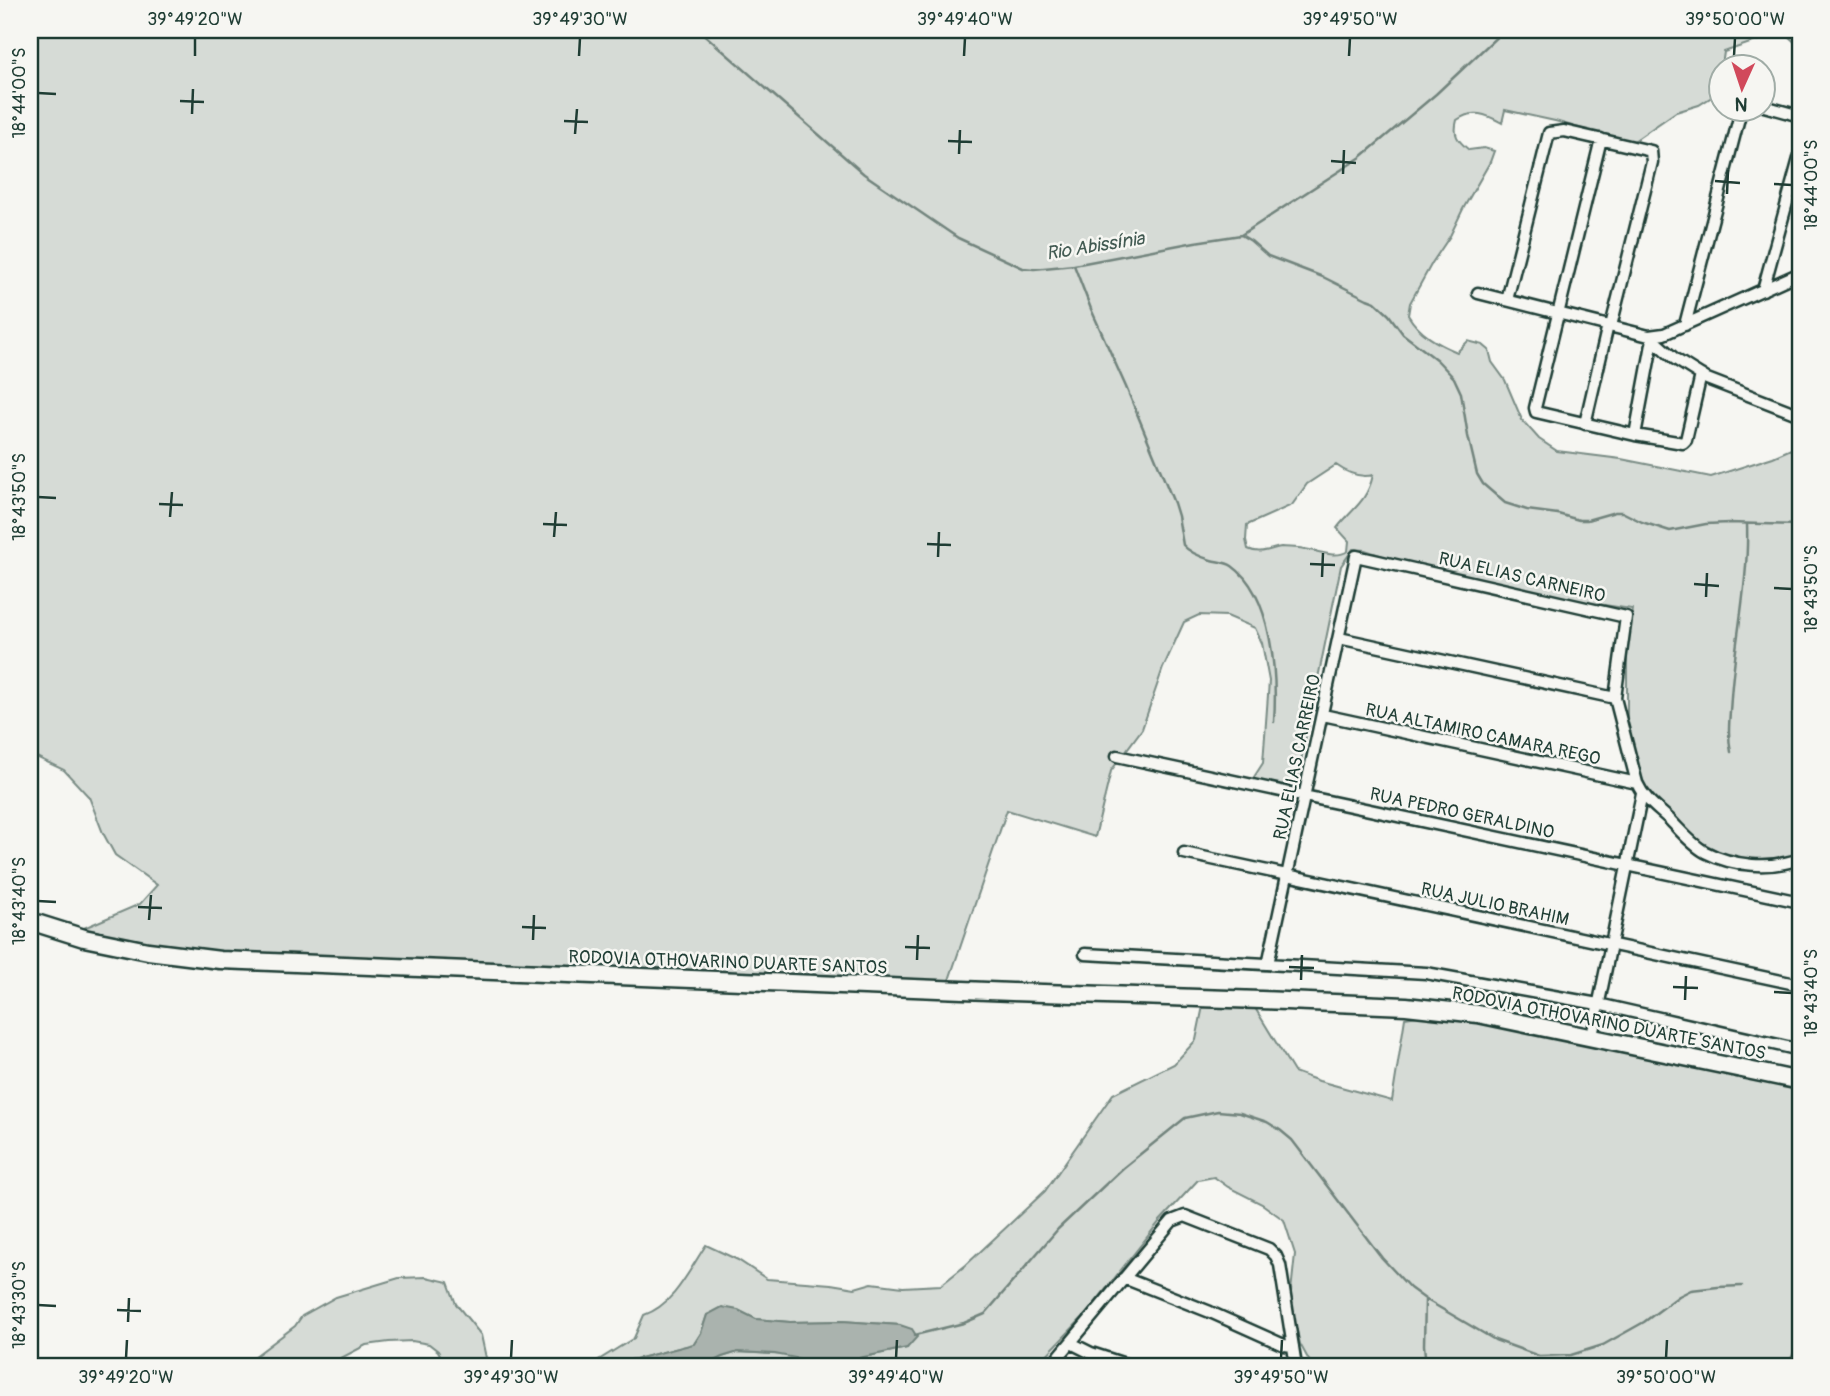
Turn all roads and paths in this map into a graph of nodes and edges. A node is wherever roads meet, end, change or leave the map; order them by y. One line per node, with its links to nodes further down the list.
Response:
1 (1778, 110): 2 (street)
2 (1800, 116)
3 (1738, 122): 12 (street)
4 (1601, 139): 9 (street); 10 (street); 11 (street)
5 (1800, 155): 7 (street)
6 (1800, 273): 7 (street)
7 (1763, 290): 12 (street)
8 (1478, 293): 9 (street)
9 (1507, 300): 10 (street)
10 (1558, 313): 11 (street); 16 (street)
11 (1609, 325): 13 (street); 16 (street)
12 (1685, 325): 13 (street)
13 (1651, 337): 14 (street); 17 (street)
14 (1701, 375): 15 (street); 17 (street)
15 (1800, 415)
16 (1585, 424): 17 (street)
17 (1635, 435)
18 (1356, 556): 19 (street, RUA ELIAS CARREIRO); 20 (street, RUA ELIAS CARNEIRO)
19 (1339, 638): 20 (street); 21 (street, RUA ELIAS CARREIRO)
20 (1615, 698): 23 (street, RUA ELIAS CARNEIRO)
21 (1323, 715): 23 (street, RUA ALTAMIRO CAMARA REGO); 25 (street, RUA ELIAS CARREIRO)
22 (1117, 756): 25 (street, RUA PEDRO GERALDINO)
23 (1637, 783): 24 (street, RUA ELIAS CARNEIRO)
24 (1642, 794): 27 (street); 28 (street)
25 (1305, 795): 28 (street, RUA PEDRO GERALDINO); 29 (street, RUA ELIAS CARREIRO)
26 (1184, 853): 29 (street, RUA JULIO BRAHIM)
27 (1800, 859)
28 (1628, 864): 30 (street, RUA PEDRO GERALDINO); 32 (street)
29 (1288, 875): 32 (street, RUA JULIO BRAHIM); 34 (street, RUA ELIAS CARREIRO)
30 (1800, 902)
31 (30, 921): 37 (main road, RODOVIA OTHOVARINO DUARTE SANTOS)
32 (1610, 945): 35 (street, RUA JULIO BRAHIM); 36 (street)
33 (1085, 954): 34 (street)
34 (1268, 964): 36 (street)
35 (1800, 985)
36 (1598, 1004): 37 (street); 38 (street)
37 (1592, 1036): 39 (main road, RODOVIA OTHOVARINO DUARTE SANTOS)
38 (1800, 1050)
39 (1800, 1081)
40 (1124, 1278): 41 (street); 42 (street); 42 (street)
41 (1071, 1343): 43 (street); 44 (street)
42 (1293, 1346): 45 (street)
43 (1051, 1366)
44 (1131, 1366)
45 (1296, 1366)

